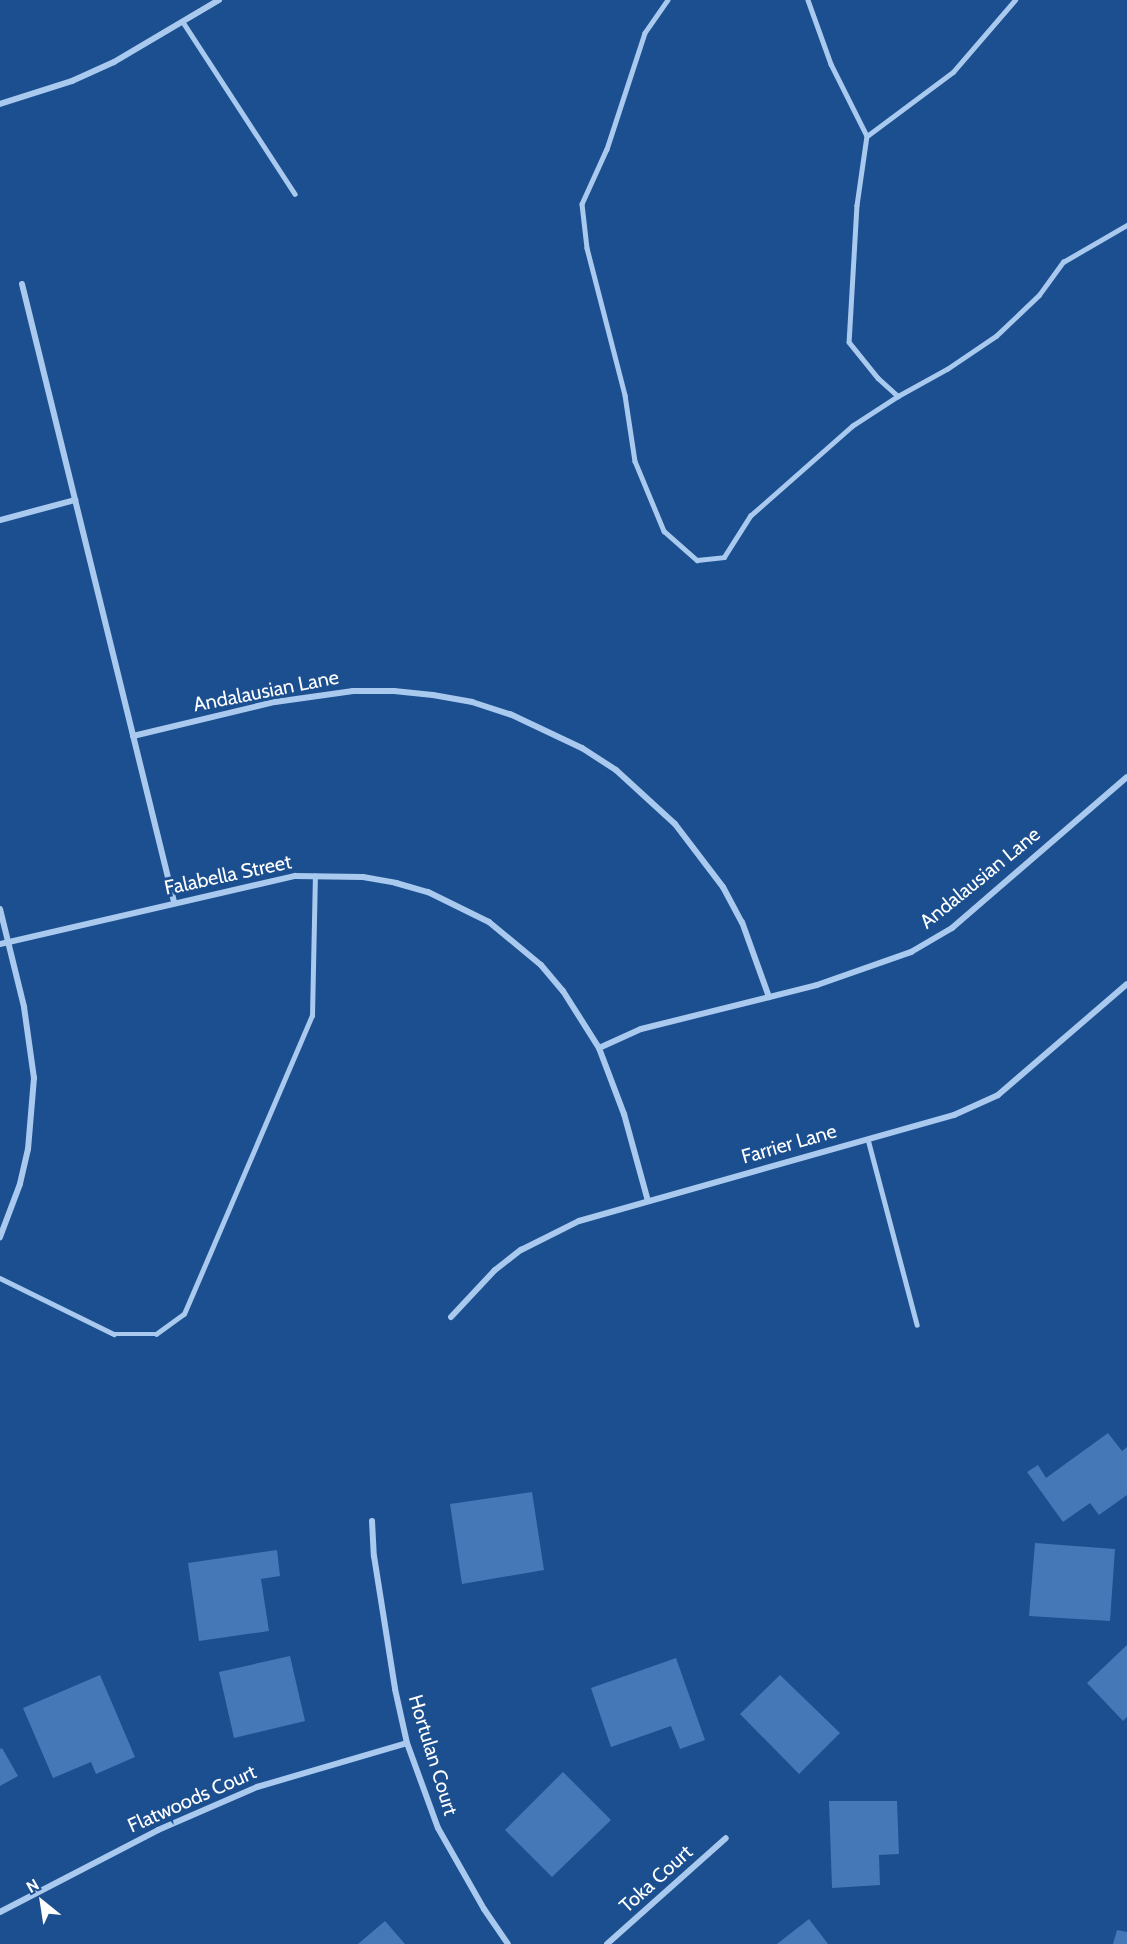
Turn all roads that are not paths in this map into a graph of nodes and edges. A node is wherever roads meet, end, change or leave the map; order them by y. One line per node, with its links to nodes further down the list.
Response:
1 (219, 0): 5 (street)
2 (668, 0): 11 (lane)
3 (808, 0): 7 (lane)
4 (1015, 0): 7 (lane)
5 (183, 22): 6 (street); 8 (lane)
6 (0, 104)
7 (867, 136): 11 (lane)
8 (295, 194)
9 (1127, 225): 11 (lane)
10 (22, 284): 12 (street)
11 (898, 396)
12 (75, 500): 13 (street); 14 (street)
13 (0, 520)
14 (133, 736): 17 (street); 22 (street, Andalausian Lane)
15 (1127, 777): 22 (street, Andalausian Lane)
16 (315, 876): 17 (street, Falabella Street); 23 (street, Falabella Street); 27 (lane)
17 (174, 902): 19 (street, Falabella Street)
18 (0, 909): 19 (street)
19 (8, 942): 20 (street, Falabella Street); 26 (street)
20 (0, 944)
21 (1127, 984): 24 (street, Farrier Lane)
22 (769, 997): 23 (street, Andalausian Lane)
23 (599, 1048): 25 (street, Falabella Street)
24 (868, 1139): 25 (street, Farrier Lane); 29 (lane)
25 (648, 1201): 28 (street, Farrier Lane)
26 (0, 1237)
27 (0, 1278)
28 (451, 1317)
29 (917, 1325)
30 (372, 1521): 31 (street, Hortulan Court)
31 (407, 1743): 33 (street, Flatwoods Court); 34 (street, Hortulan Court)
32 (726, 1838): 35 (street, Toka Court)
33 (0, 1912)
34 (508, 1944)
35 (607, 1944)

